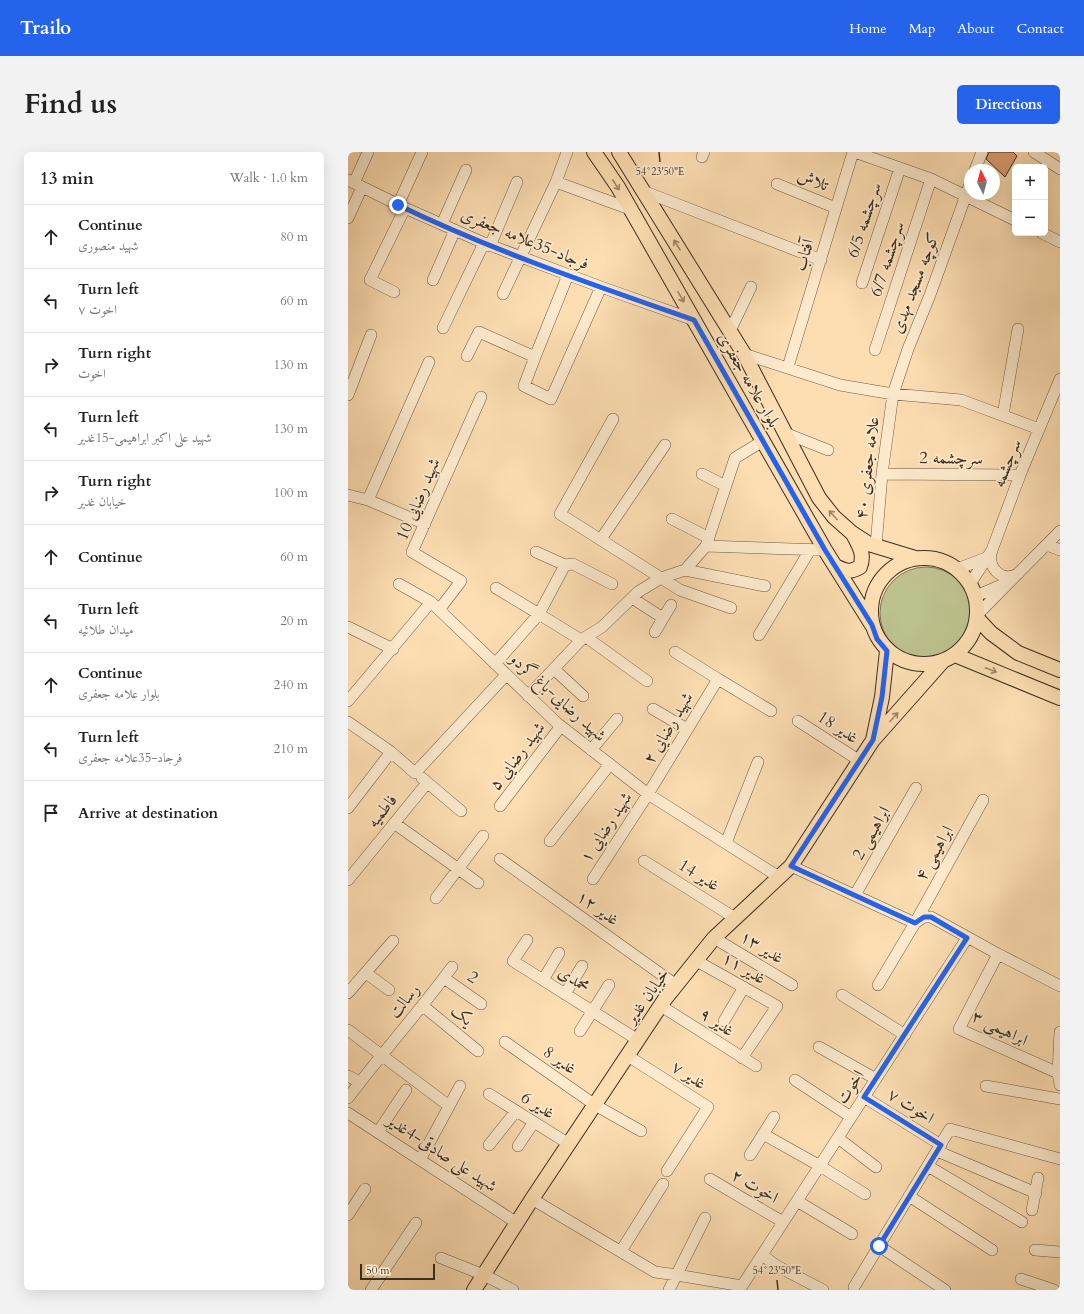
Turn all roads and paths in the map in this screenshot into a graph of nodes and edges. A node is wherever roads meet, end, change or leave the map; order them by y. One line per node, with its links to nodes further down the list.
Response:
1 (368, 152): 16 (street)
2 (422, 152): 22 (street)
3 (567, 152): 15 (street)
4 (594, 152): 24 (main road, بلوار علامه جعفری, one-way to 24)
5 (619, 152): 18 (main road, بلوار علامه جعفری)
6 (854, 152): 10 (street); 23 (street, آفتاب)
7 (982, 152): 9 (street)
8 (1034, 152): 11 (street)
9 (977, 164)
10 (900, 168): 13 (street); 36 (street, سرچشمه 6/5)
11 (1060, 169)
12 (466, 170): 27 (street)
13 (931, 179): 19 (street); 46 (street, سرچشمه 6/7)
14 (517, 182): 31 (street)
15 (556, 182): 24 (street); 32 (street)
16 (355, 183): 22 (street, فرجاد-35علامه جعفری); 25 (street)
17 (776, 184): 23 (street, تلاش)
18 (643, 191): 33 (street); 44 (main road, بلوار علامه جعفری, one-way to 18)
19 (964, 194)
20 (964, 200): 54 (street, کوچه مسجد مهدی)
21 (976, 200): 26 (street)
22 (402, 206): 27 (street, فرجاد-35علامه جعفری); 39 (street)
23 (836, 208): 33 (street, آفتاب)
24 (630, 209): 41 (main road, بلوار علامه جعفری, one-way to 41)
25 (348, 218)
26 (1012, 218)
27 (442, 224): 28 (street, فرجاد-35علامه جعفری)
28 (455, 230): 31 (street, فرجاد-35علامه جعفری); 35 (street)
29 (1048, 236): 30 (street)
30 (1060, 242)
31 (487, 244): 32 (street, فرجاد-35علامه جعفری); 42 (street)
32 (519, 256): 34 (street, فرجاد-35علامه جعفری); 40 (street)
33 (821, 260): 51 (street, آفتاب)
34 (568, 275): 37 (street, فرجاد-35علامه جعفری); 49 (street)
35 (433, 280)
36 (862, 283)
37 (600, 287): 41 (street, فرجاد-35علامه جعفری); 49 (street)
38 (751, 287): 44 (street)
39 (394, 292)
40 (503, 294)
41 (694, 320): 62 (main road, بلوار علامه جعفری)
42 (444, 328)
43 (1018, 329): 58 (street)
44 (730, 331): 47 (main road, بلوار علامه جعفری)
45 (371, 335): 53 (street)
46 (875, 350)
47 (744, 354): 51 (street); 61 (main road, بلوار علامه جعفری)
48 (467, 356): 49 (street)
49 (535, 357)
50 (429, 362): 70 (street)
51 (788, 367): 54 (street)
52 (1060, 379): 57 (street, سرچشمه)
53 (348, 394)
54 (893, 394): 58 (street); 66 (street, علامه جعفری ۴۰)
55 (481, 397): 72 (street, شهید رضایی 10)
56 (1060, 406): 57 (street)
57 (1048, 408): 60 (street, سرچشمه)
58 (1003, 415): 60 (street)
59 (613, 419): 75 (street)
60 (1039, 429): 67 (street, سرچشمه)
61 (785, 433): 64 (street); 74 (main road, بلوار علامه جعفری, one-way to 61)
62 (763, 441): 68 (street); 80 (main road, بلوار علامه جعفری)
63 (665, 445): 75 (street)
64 (828, 450)
65 (702, 474): 68 (street)
66 (882, 474): 67 (street, سرچشمه 2); 78 (street, علامه جعفری ۴۰)
67 (1020, 475): 83 (street, سرچشمه)
68 (726, 486): 76 (street)
69 (348, 495): 70 (street)
70 (368, 500): 72 (street)
71 (672, 518): 76 (street)
72 (425, 524): 99 (street, شهید رضایی 10)
73 (1060, 531): 77 (street)
74 (852, 533): 78 (main road, بلوار علامه جعفری); 86 (main road)
75 (601, 539): 90 (street)
76 (707, 542): 79 (street); 88 (street)
77 (1047, 545): 81 (street); 89 (street)
78 (876, 546): 84 (main road, بلوار علامه جعفری)
79 (810, 550): 80 (street); 107 (street)
80 (825, 550): 86 (main road, بلوار علامه جعفری)
81 (1060, 550)
82 (536, 552): 85 (street)
83 (989, 554): 87 (street); 89 (street); 96 (street)
84 (916, 558): 87 (main road); 104 (main road)
85 (565, 566): 93 (street); 101 (street)
86 (835, 566): 104 (main road, بلوار علامه جعفری)
87 (957, 569): 96 (main road)
88 (685, 570): 90 (street); 94 (street)
89 (1022, 570): 91 (street)
90 (661, 578): 97 (street); 100 (street)
91 (1012, 580): 96 (street); 102 (street)
92 (399, 584): 99 (street, شهید رضایی-باغ گردو)
93 (612, 584)
94 (765, 586)
95 (496, 588): 101 (street)
96 (973, 590): 102 (main road)
97 (632, 598): 103 (street); 108 (street)
98 (671, 605): 103 (street)
99 (435, 606): 109 (street); 113 (street, شهید رضایی-باغ گردو)
100 (731, 608)
101 (539, 614): 108 (street); 113 (street)
102 (978, 616): 112 (main road); 115 (main road)
103 (663, 618): 106 (street)
104 (872, 625): 110 (main road)
105 (348, 627): 109 (street)
106 (654, 632)
107 (759, 635)
108 (584, 639): 114 (street); 118 (street)
109 (393, 648): 122 (street)
110 (887, 651): 112 (main road); 130 (main road)
111 (675, 652): 117 (street)
112 (949, 658): 121 (main road, one-way to 121); 130 (main road, one-way to 112)
113 (495, 664): 116 (street, شهید رضایی-باغ گردو)
114 (554, 669): 119 (street); 120 (street)
115 (1060, 670)
116 (506, 675): 119 (street, شهید رضایی-باغ گردو); 136 (street)
117 (718, 679): 124 (street); 129 (street, شهید رضایی ۲)
118 (647, 681)
119 (528, 696): 128 (street, شهید رضایی-باغ گردو)
120 (583, 696)
121 (1060, 698)
122 (348, 701)
123 (653, 708): 129 (street)
124 (771, 711)
125 (617, 719): 131 (street)
126 (348, 722): 132 (street)
127 (798, 722): 133 (street, غدیر 18)
128 (561, 726): 131 (street, شهید رضایی-باغ گردو); 141 (street, شهید رضایی ۵)
129 (687, 729): 139 (street, شهید رضایی ۲)
130 (873, 740): 133 (main road, خیابان غدیر)
131 (591, 750): 135 (street, شهید رضایی-باغ گردو)
132 (391, 752): 136 (street); 142 (street)
133 (860, 761): 150 (main road, خیابان غدیر)
134 (758, 762): 147 (street)
135 (610, 764): 139 (street, شهید رضایی-باغ گردو); 146 (street)
136 (415, 773): 137 (street)
137 (427, 782): 143 (street); 144 (street, فاطمیه)
138 (916, 788): 156 (street, ابراهیمی 2)
139 (648, 794): 147 (street, شهید رضایی-باغ گردو); 153 (street, شهید رضایی ۱)
140 (983, 800): 159 (street, ابراهیمی ۴)
141 (500, 806)
142 (348, 808)
143 (461, 811)
144 (394, 823): 151 (street); 154 (street, فاطمیه)
145 (483, 836): 151 (street)
146 (550, 840)
147 (726, 843): 152 (street, شهید رضایی-باغ گردو)
148 (500, 859): 173 (street, غدیر ۱۲)
149 (644, 861): 158 (street, غدیر 14)
150 (791, 866): 152 (main road, خیابان غدیر); 156 (street)
151 (458, 869): 155 (street); 157 (street)
152 (779, 877): 158 (main road, خیابان غدیر)
153 (593, 879)
154 (348, 880)
155 (478, 883)
156 (855, 895): 159 (street)
157 (436, 898)
158 (735, 918): 160 (main road, خیابان غدیر)
159 (915, 923): 161 (street); 175 (street, ابراهیمی ۴)
160 (714, 938): 166 (main road, خیابان غدیر); 174 (street, غدیر ۱۳)
161 (967, 938): 165 (street); 190 (street, اخوت)
162 (527, 940): 171 (street, محمدی)
163 (393, 941): 169 (street)
164 (559, 953): 171 (street)
165 (998, 954): 176 (street); 199 (street, ابراهیمی ۳)
166 (695, 960): 173 (main road, خیابان غدیر); 177 (street, غدیر ۱۱)
167 (582, 966): 180 (street)
168 (452, 967): 170 (street, رسالت)
169 (366, 973): 178 (street); 179 (street)
170 (444, 978): 182 (street, 2); 183 (street, رسالت)
171 (543, 980): 180 (street, محمدی)
172 (609, 985): 185 (street)
173 (676, 985): 184 (main road, خیابان غدیر)
174 (792, 985)
175 (878, 985)
176 (1060, 986)
177 (744, 987): 186 (street); 197 (street, غدیر ۱۱)
178 (389, 990)
179 (348, 993)
180 (565, 994): 185 (street, محمدی)
181 (842, 995): 190 (street)
182 (481, 1004)
183 (423, 1006): 194 (street, یک); 195 (street, رسالت)
184 (661, 1006): 191 (main road, خیابان غدیر); 197 (street, غدیر ۹)
185 (592, 1011): 188 (street); 191 (street, محمدی)
186 (724, 1021)
187 (348, 1030): 195 (street)
188 (580, 1031)
189 (1060, 1032): 199 (street)
190 (905, 1034): 201 (street, اخوت)
191 (638, 1040): 196 (main road, خیابان غدیر)
192 (505, 1042): 212 (street, غدیر 8)
193 (819, 1047): 201 (street)
194 (478, 1051)
195 (382, 1055): 203 (street, رسالت); 213 (street)
196 (628, 1056): 212 (main road, خیابان غدیر); 233 (street, غدیر ۷)
197 (742, 1058): 198 (street, غدیر ۹)
198 (756, 1066)
199 (1058, 1073): 204 (street)
200 (348, 1076): 203 (street)
201 (876, 1079): 209 (street, اخوت)
202 (795, 1080): 217 (street)
203 (360, 1082): 210 (street, رسالت)
204 (1060, 1085)
205 (460, 1086): 213 (street)
206 (986, 1086): 211 (street)
207 (406, 1090): 220 (street)
208 (489, 1094): 214 (street, غدیر 6)
209 (864, 1097): 217 (street, اخوت); 226 (street, اخوت ۷)
210 (348, 1098)
211 (1060, 1099)
212 (595, 1105): 219 (street, غدیر 8); 223 (main road, خیابان غدیر)
213 (449, 1106): 229 (street)
214 (516, 1111): 218 (street, غدیر 6); 224 (street)
215 (348, 1113): 220 (street, شهید علی صادقی-4غدیر)
216 (774, 1117): 221 (street)
217 (851, 1118): 222 (street, اخوت)
218 (534, 1122): 223 (street, غدیر 6); 225 (street)
219 (641, 1130)
220 (378, 1132): 229 (street, شهید علی صادقی-4غدیر)
221 (763, 1134): 227 (street); 230 (street)
222 (838, 1138): 230 (street, اخوت); 232 (street)
223 (569, 1144): 241 (main road, خیابان غدیر)
224 (489, 1145)
225 (518, 1146)
226 (939, 1148): 228 (street); 231 (street); 238 (street, اخوت ۷)
227 (750, 1155)
228 (1060, 1159)
229 (420, 1160): 249 (street, شهید علی صادقی-4غدیر)
230 (820, 1166): 239 (street); 242 (street, اخوت)
231 (928, 1166): 240 (street); 247 (street)
232 (876, 1167)
233 (667, 1171)
234 (1038, 1178): 238 (street)
235 (710, 1179): 246 (street, اخوت ۲)
236 (663, 1184): 254 (street)
237 (365, 1189): 244 (street)
238 (1036, 1192): 243 (street)
239 (865, 1194)
240 (909, 1196): 251 (street); 252 (street)
241 (532, 1199): 249 (main road, خیابان غدیر); 254 (street)
242 (797, 1201): 246 (street, اخوت); 250 (street)
243 (1032, 1210)
244 (348, 1215)
245 (705, 1218): 259 (street)
246 (783, 1222): 256 (street, اخوت)
247 (1022, 1222)
248 (416, 1223): 263 (street)
249 (517, 1223): 258 (main road, خیابان غدیر)
250 (852, 1234)
251 (879, 1246): 262 (street); 268 (street)
252 (992, 1250)
253 (1035, 1250): 255 (street)
254 (621, 1251): 259 (street)
255 (1060, 1252)
256 (762, 1255): 261 (street, اخوت); 267 (street)
257 (442, 1258): 258 (street)
258 (484, 1275): 264 (main road, خیابان غدیر); 265 (street)
259 (677, 1275): 261 (street); 266 (street)
260 (1021, 1279): 269 (street)
261 (742, 1288)
262 (855, 1289)
263 (371, 1290)
264 (474, 1290)
265 (513, 1290)
266 (669, 1290)
267 (823, 1290)
268 (945, 1290)
269 (1054, 1290)

